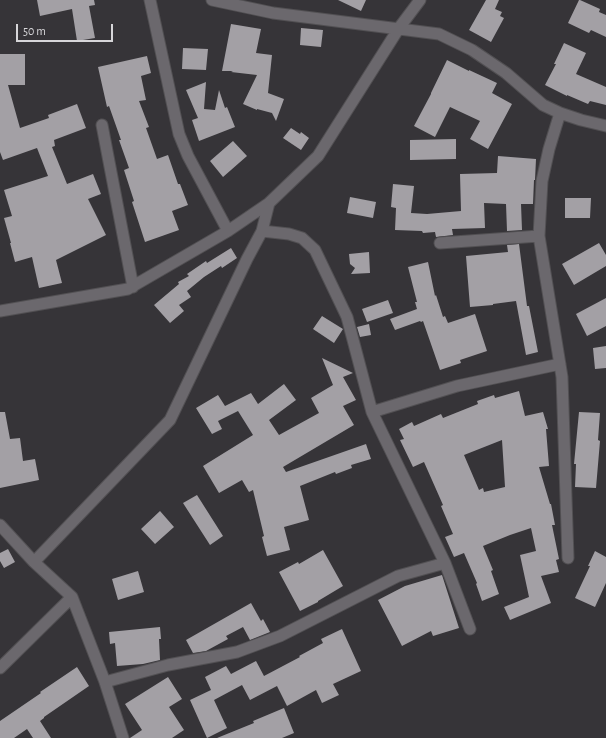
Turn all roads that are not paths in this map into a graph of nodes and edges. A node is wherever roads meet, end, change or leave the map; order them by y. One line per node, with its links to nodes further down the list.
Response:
1 (150, 0): 10 (street)
2 (212, 0): 4 (street)
3 (420, 0): 4 (street)
4 (399, 28): 5 (street); 8 (street)
5 (560, 113): 7 (street); 11 (street)
6 (102, 125): 13 (street)
7 (606, 126)
8 (269, 202): 9 (street); 10 (street)
9 (262, 231): 16 (street); 19 (street)
10 (228, 232): 13 (street)
11 (539, 236): 12 (street); 15 (street)
12 (440, 243)
13 (133, 287): 14 (street)
14 (0, 311)
15 (560, 364): 16 (street); 18 (street)
16 (372, 412): 20 (street)
17 (0, 525): 19 (street)
18 (568, 558)
19 (34, 562): 21 (street)
20 (445, 562): 22 (street); 24 (street)
21 (72, 597): 23 (street); 24 (street)
22 (470, 629)
23 (0, 668)
24 (105, 682): 25 (street)
25 (123, 738)

